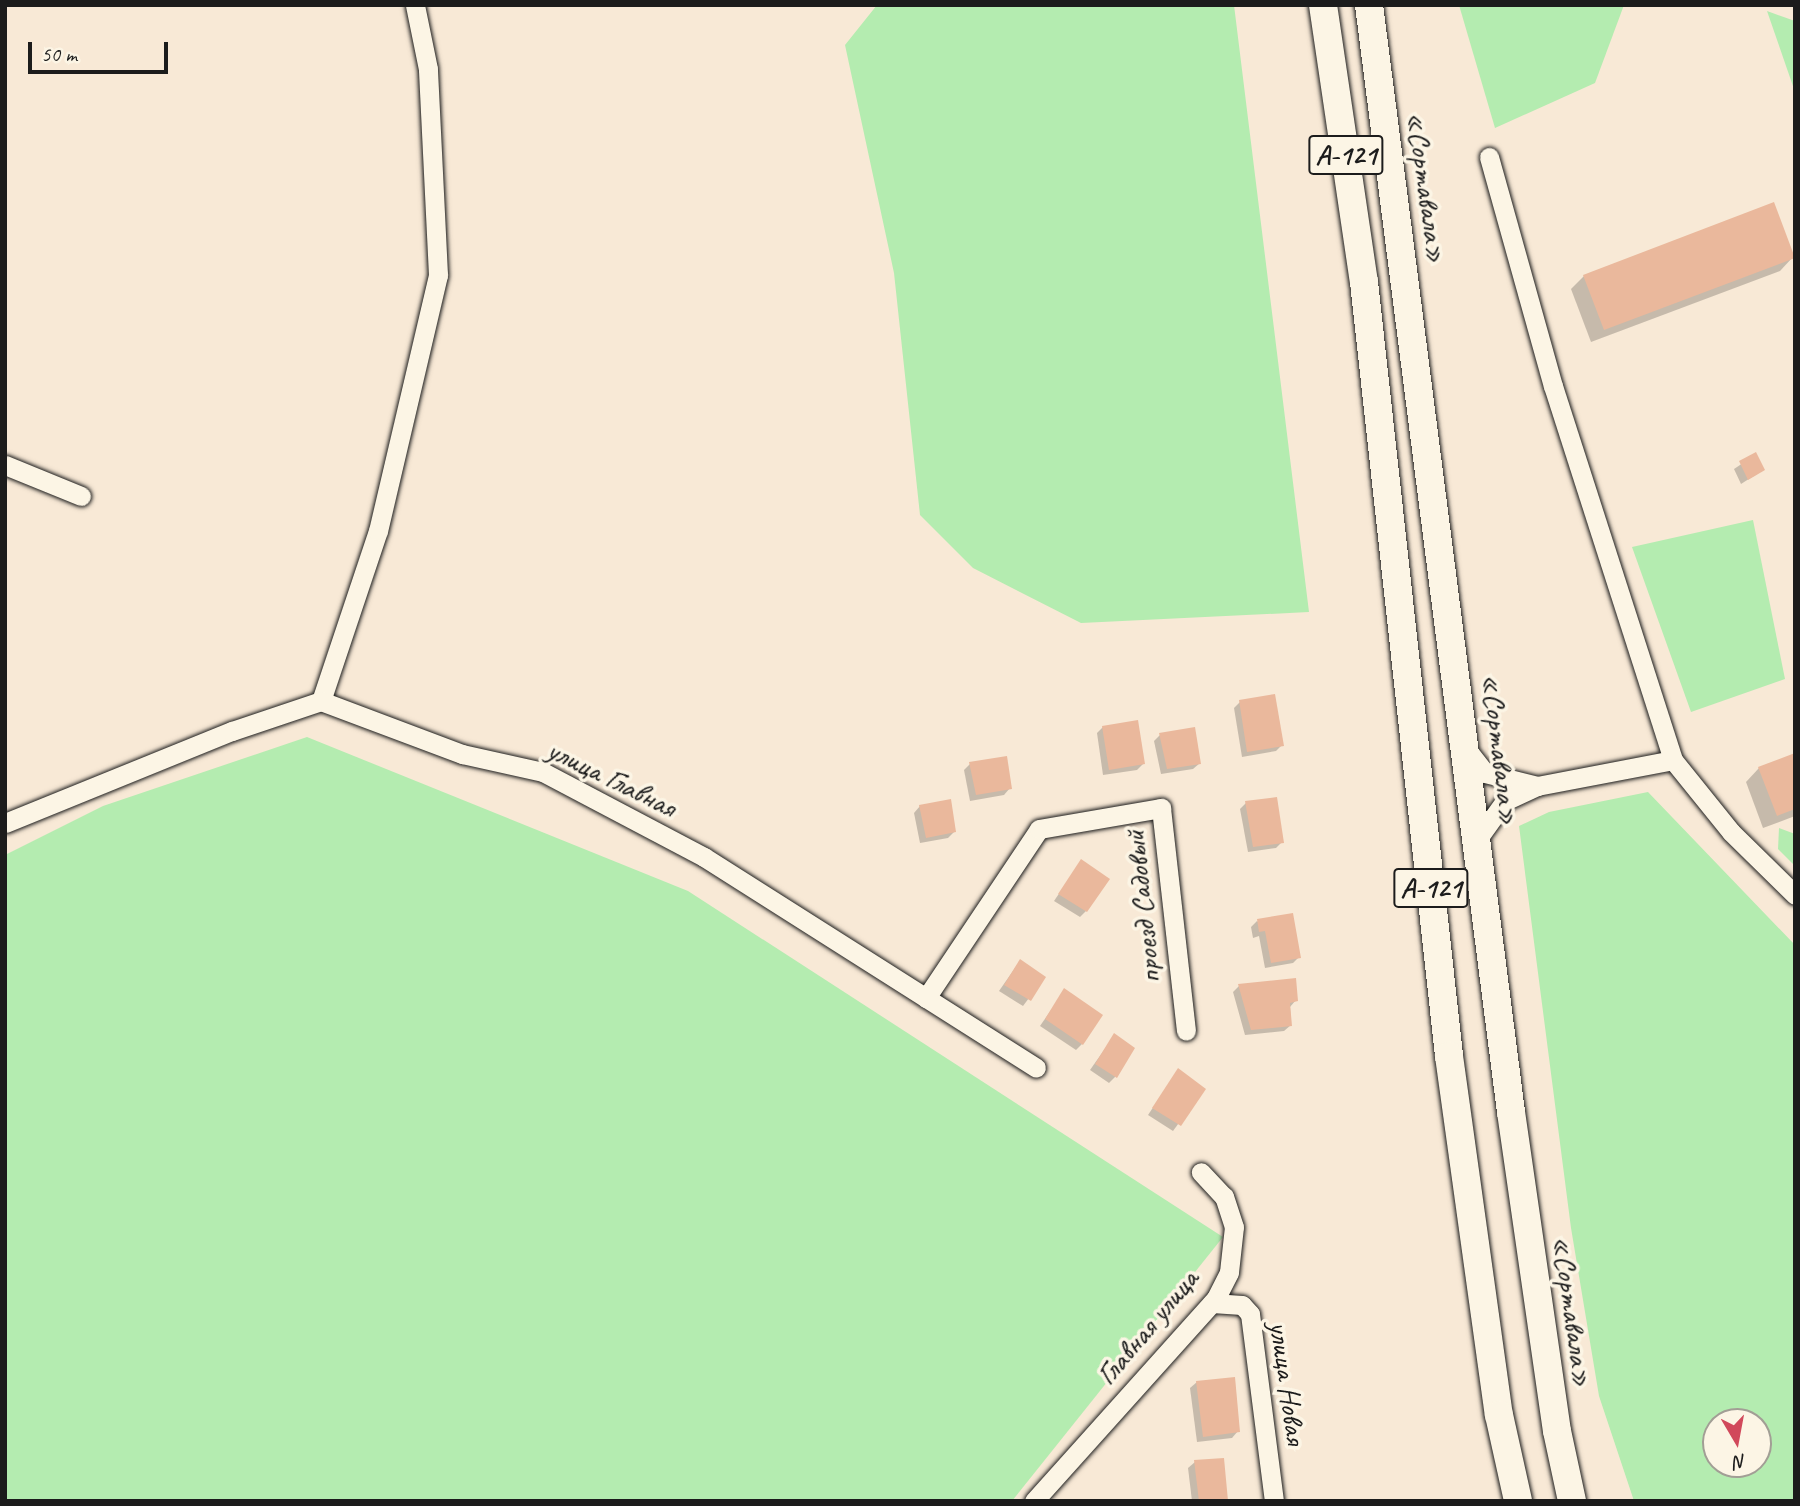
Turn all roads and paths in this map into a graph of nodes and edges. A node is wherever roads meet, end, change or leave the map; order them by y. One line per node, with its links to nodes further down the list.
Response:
1 (415, 5): 7 (street)
2 (1323, 5): 21 (highway, А-121)
3 (1369, 5): 8 (highway, «Сортавала» / А-121)
4 (1489, 157): 9 (street)
5 (5, 465): 6 (street)
6 (81, 496)
7 (321, 701): 11 (street); 14 (street, улица Главная)
8 (1468, 751): 10 (street); 12 (highway, «Сортавала» / А-121)
9 (1673, 760): 10 (street); 13 (street)
10 (1537, 786): 12 (street)
11 (5, 822)
12 (1479, 837): 22 (highway, «Сортавала» / А-121)
13 (1795, 895)
14 (926, 998): 15 (street, проезд Садовый); 16 (street, улица Главная)
15 (1186, 1031)
16 (1036, 1068)
17 (1201, 1172): 18 (street, Главная улица)
18 (1212, 1303): 19 (street, Главная улица); 20 (street, улица Новая)
19 (1034, 1501)
20 (1274, 1501)
21 (1518, 1501)
22 (1572, 1501)

